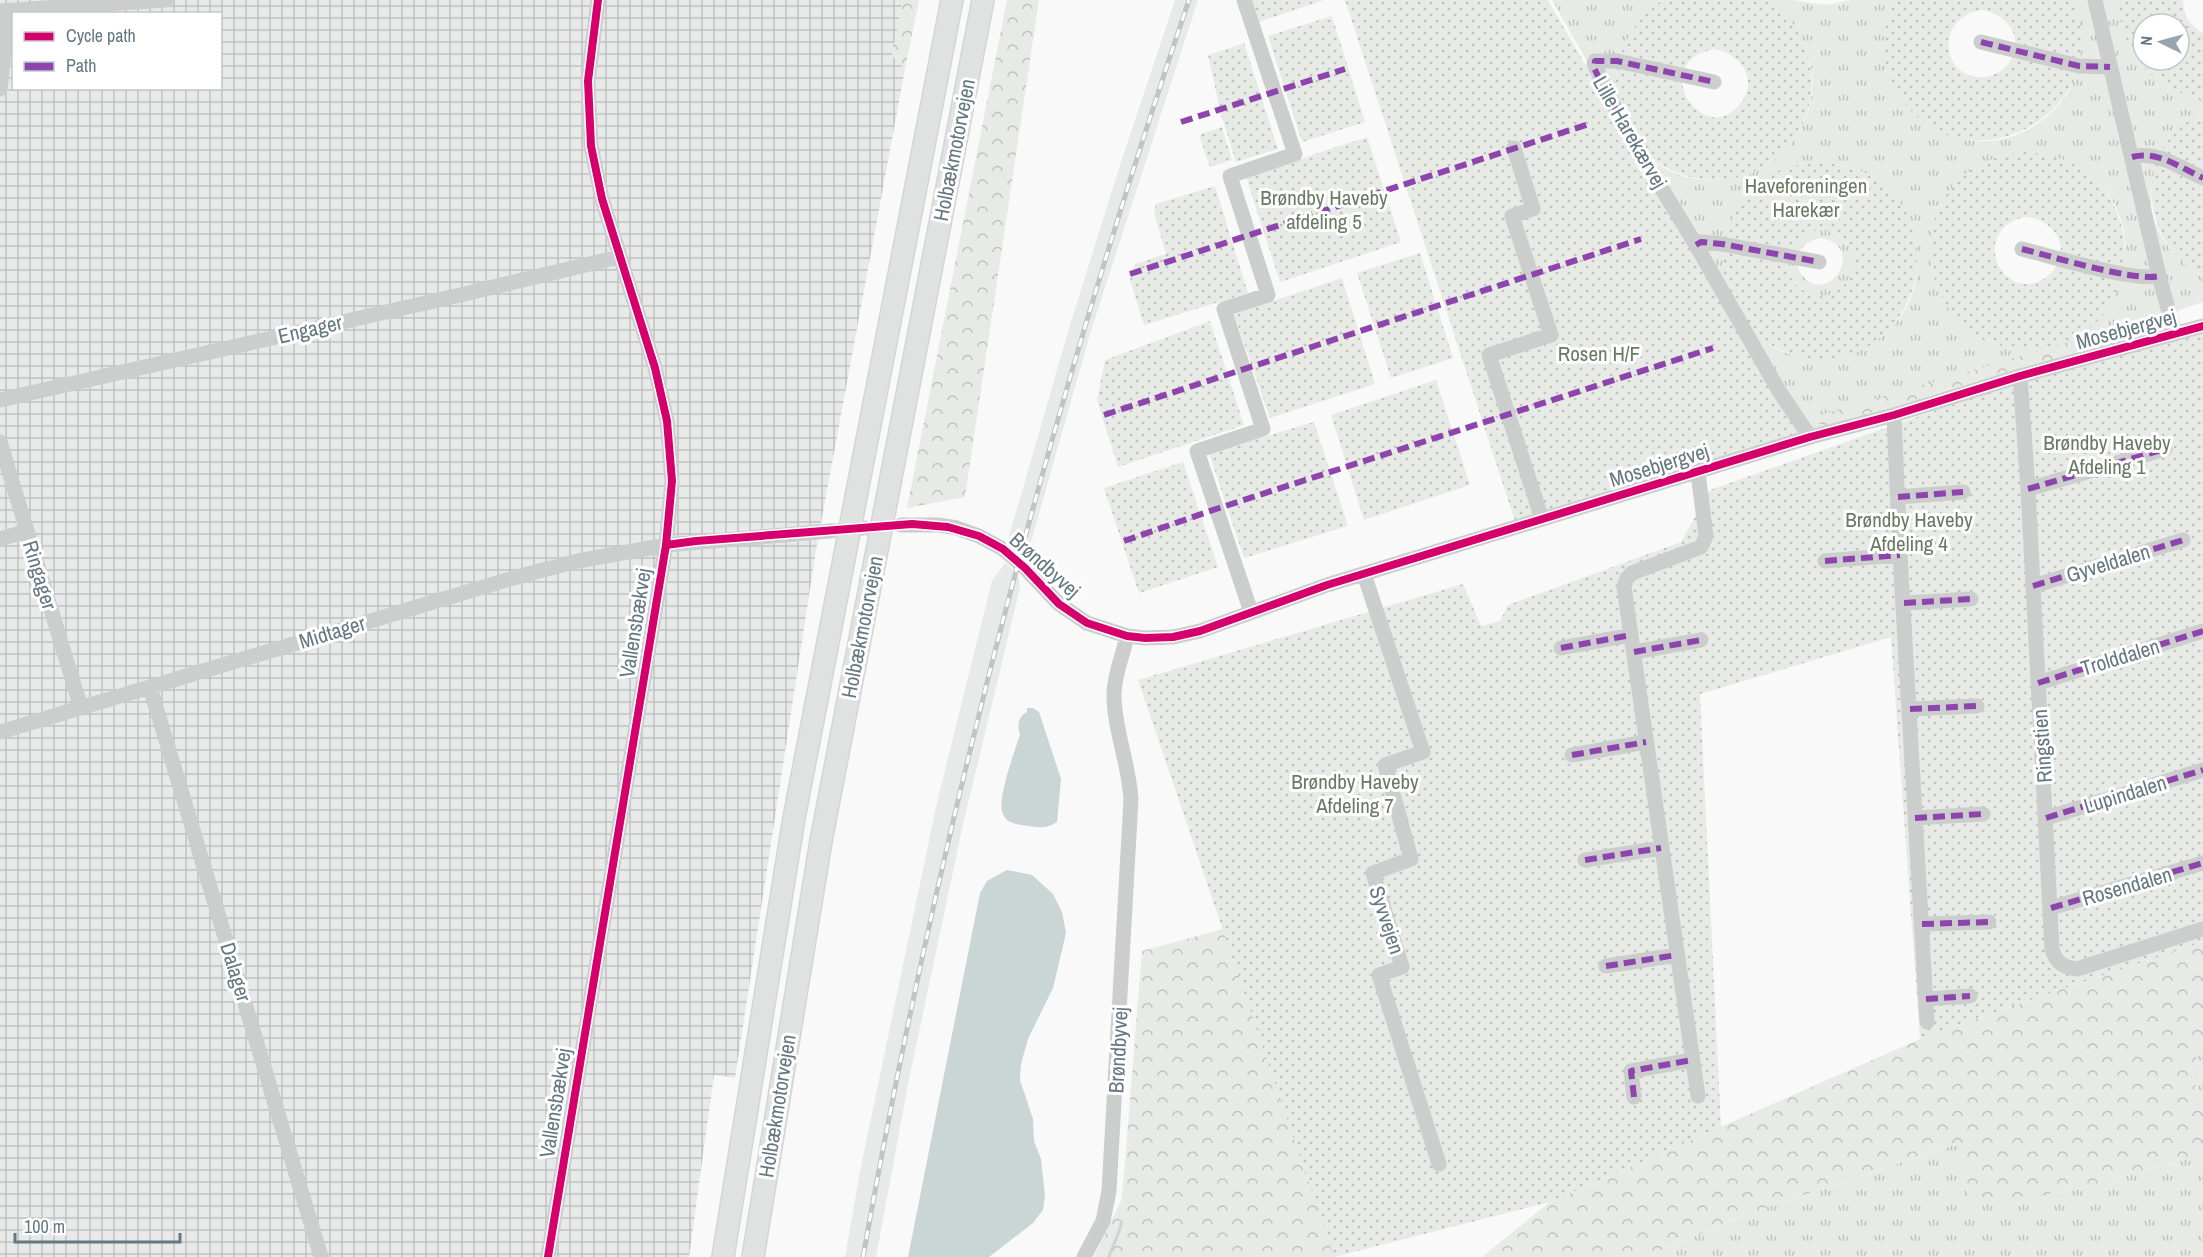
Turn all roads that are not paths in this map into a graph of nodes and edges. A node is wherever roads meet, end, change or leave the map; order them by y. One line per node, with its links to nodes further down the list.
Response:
1 (166, 0): 8 (street)
2 (598, 0): 19 (street, Vallensbækvej)
3 (951, 0): 84 (highway, Holbækmotorvejen)
4 (983, 0): 11 (highway, Holbækmotorvejen)
5 (996, 0): 11 (highway)
6 (1244, 0): 47 (street)
7 (2095, 0): 10 (street)
8 (5, 11): 13 (street)
9 (1981, 42): 10 (street)
10 (2110, 67): 15 (street)
11 (969, 69): 85 (highway, Holbækmotorvejen)
12 (1714, 82): 17 (street, Lille Harekærvej)
13 (0, 89)
14 (1514, 148): 34 (street)
15 (2132, 157): 16 (street); 21 (street)
16 (2203, 178)
17 (1696, 245): 20 (street); 27 (street, Lille Harekærvej)
18 (2022, 249): 21 (street)
19 (619, 257): 25 (street, Engager); 40 (street, Vallensbækvej)
20 (1819, 262)
21 (2159, 276): 23 (street)
22 (2203, 326): 23 (street, Mosebjergvej)
23 (2175, 334): 24 (street, Mosebjergvej)
24 (2020, 376): 26 (street, Mosebjergvej); 31 (street, Ringstien)
25 (0, 400)
26 (1894, 415): 27 (street, Mosebjergvej); 33 (street)
27 (1810, 437): 30 (street, Mosebjergvej)
28 (0, 442): 36 (street, Ringager)
29 (2165, 449): 31 (street)
30 (1698, 472): 34 (street, Mosebjergvej); 49 (street)
31 (2028, 489): 44 (street, Ringstien)
32 (1963, 492): 33 (street)
33 (1898, 497): 41 (street)
34 (1542, 519): 43 (street, Mosebjergvej)
35 (901, 525): 50 (street, Brøndbyvej)
36 (27, 531): 38 (street); 57 (street, Ringager)
37 (830, 531): 40 (street)
38 (0, 538)
39 (2183, 540): 44 (street, Gyveldalen)
40 (666, 545): 55 (street, Midtager); 83 (street, Vallensbækvej)
41 (1900, 555): 42 (street); 46 (street)
42 (1825, 561)
43 (1364, 574): 47 (street, Mosebjergvej); 81 (street, Syvvejen)
44 (2033, 586): 54 (street, Ringstien)
45 (1971, 599): 46 (street)
46 (1904, 603): 58 (street)
47 (1251, 612): 50 (street, Mosebjergvej)
48 (2203, 631): 54 (street, Trolddalen)
49 (1631, 635): 52 (street); 53 (street)
50 (1127, 636): 86 (street, Brøndbyvej)
51 (1701, 640): 53 (street)
52 (1561, 648)
53 (1634, 652): 60 (street)
54 (2038, 683): 65 (street, Ringstien)
55 (150, 687): 57 (street, Midtager); 82 (street, Dalager)
56 (1977, 706): 58 (street)
57 (81, 708): 59 (street, Midtager)
58 (1910, 709): 64 (street)
59 (0, 732)
60 (1647, 742): 61 (street); 66 (street)
61 (1572, 755)
62 (2203, 770): 65 (street, Lupindalen)
63 (1983, 814): 64 (street)
64 (1915, 818): 71 (street)
65 (2046, 818): 69 (street, Ringstien)
66 (1661, 848): 67 (street); 73 (street)
67 (1585, 860)
68 (2203, 863): 69 (street, Rosendalen)
69 (2051, 908): 72 (street, Ringstien)
70 (1989, 922): 71 (street)
71 (1922, 924): 76 (street)
72 (2203, 929)
73 (1677, 955): 74 (street); 78 (street)
74 (1606, 966)
75 (1970, 996): 76 (street)
76 (1926, 999): 77 (street)
77 (1927, 1022)
78 (1692, 1060): 79 (street); 80 (street)
79 (1698, 1096)
80 (1634, 1097)
81 (1439, 1164)
82 (321, 1257)
83 (548, 1257)
84 (723, 1257)
85 (753, 1257)
86 (1084, 1257)

